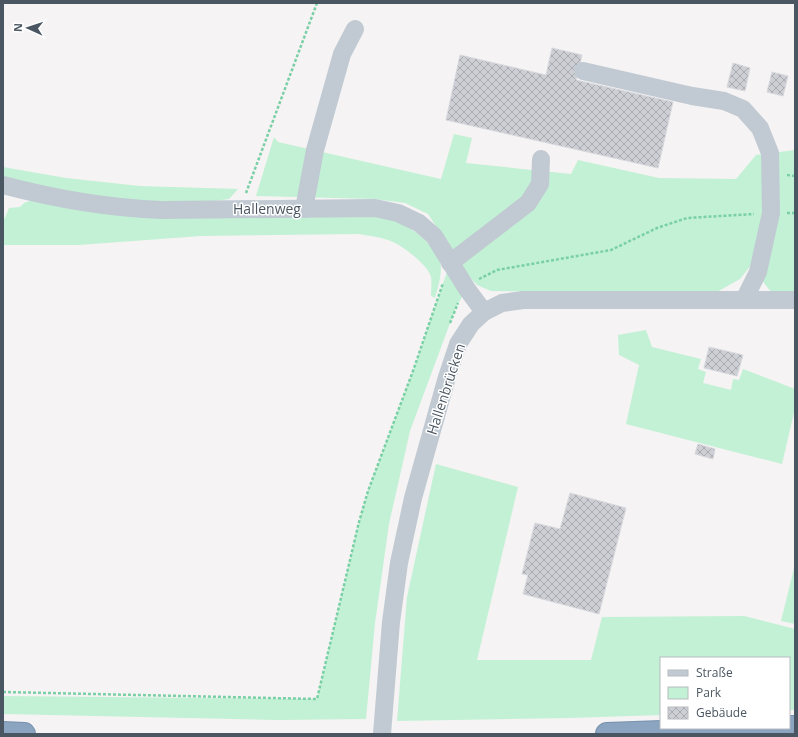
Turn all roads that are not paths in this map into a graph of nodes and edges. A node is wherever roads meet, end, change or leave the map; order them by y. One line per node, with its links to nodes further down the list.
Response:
1 (356, 29): 5 (street)
2 (583, 71): 7 (street)
3 (541, 159): 6 (street)
4 (3, 186): 5 (street, Hallenweg)
5 (304, 208): 6 (street, Hallenweg)
6 (450, 263): 9 (street, Hallenweg)
7 (744, 300): 8 (street, Hallenbrücken); 9 (street, Hallenbrücken)
8 (795, 300)
9 (484, 312): 13 (street, Hallenbrücken)
10 (744, 729): 14 (highway)
11 (3, 733): 12 (highway)
12 (24, 734)
13 (382, 734)
14 (607, 734)

